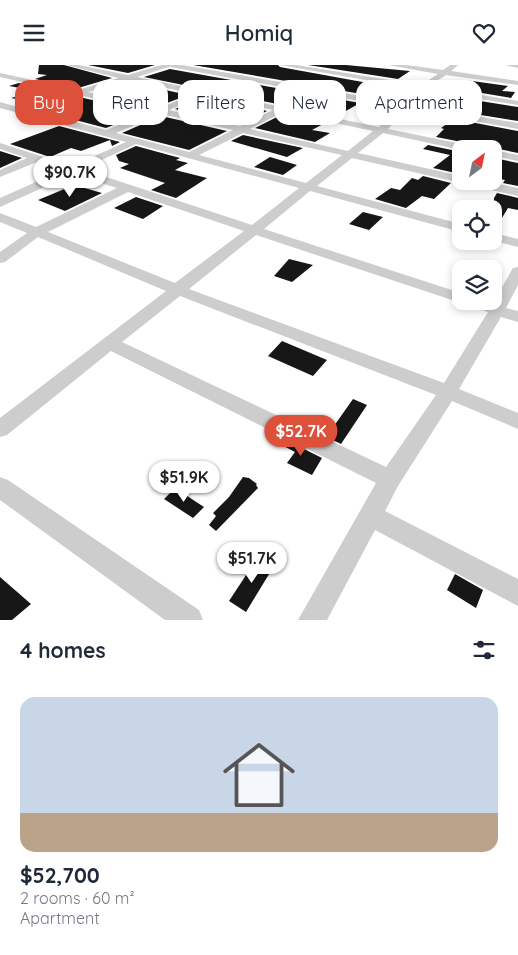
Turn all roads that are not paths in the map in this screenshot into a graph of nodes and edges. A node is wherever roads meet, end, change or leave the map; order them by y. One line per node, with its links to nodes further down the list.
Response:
1 (69, 65): 12 (street)
2 (169, 65): 12 (street); 14 (street)
3 (282, 65): 7 (street); 13 (street)
4 (391, 65): 9 (street)
5 (508, 65): 6 (street)
6 (518, 67)
7 (272, 68)
8 (367, 69): 13 (street)
9 (450, 69): 17 (street); 18 (street)
10 (263, 71): 14 (street)
11 (0, 75): 15 (street)
12 (128, 77): 23 (street); 25 (street)
13 (354, 77): 16 (street); 19 (street)
14 (247, 78): 20 (street)
15 (22, 80)
16 (374, 80)
17 (433, 80)
18 (468, 80)
19 (346, 81)
20 (274, 82)
21 (518, 83): 22 (street)
22 (482, 87)
23 (178, 88)
24 (482, 88): 26 (street)
25 (83, 92)
26 (518, 103)
27 (0, 105): 28 (street)
28 (15, 109)
29 (15, 112): 32 (street)
30 (168, 113): 39 (street)
31 (274, 113): 39 (street)
32 (7, 115)
33 (482, 119): 38 (street)
34 (346, 123): 40 (street)
35 (74, 125): 41 (street)
36 (126, 125): 41 (street)
37 (386, 125): 40 (street)
38 (518, 126)
39 (243, 130): 45 (street); 47 (street)
40 (381, 130): 43 (street); 45 (street)
41 (105, 134): 42 (street)
42 (135, 141): 47 (street); 50 (street)
43 (452, 145)
44 (0, 146): 48 (street)
45 (350, 155): 52 (street); 54 (street)
46 (502, 155): 49 (street)
47 (189, 156): 54 (street)
48 (37, 158): 50 (street); 51 (street)
49 (518, 158)
50 (73, 170): 53 (street); 57 (street)
51 (0, 174)
52 (452, 177)
53 (127, 188): 60 (street); 61 (street)
54 (307, 188): 59 (street); 60 (street)
55 (502, 188): 56 (street)
56 (518, 192)
57 (0, 203)
58 (0, 217): 61 (street)
59 (452, 226)
60 (255, 229): 66 (street); 67 (street)
61 (37, 232): 64 (street); 66 (street)
62 (502, 239): 63 (street)
63 (518, 243)
64 (0, 259)
65 (518, 271): 68 (street)
66 (178, 290): 71 (street); 72 (street)
67 (452, 295)
68 (502, 302)
69 (498, 310): 70 (street); 72 (street)
70 (518, 317)
71 (109, 343): 74 (street); 75 (street)
72 (448, 392): 73 (street); 75 (street)
73 (518, 421)
74 (0, 429)
75 (390, 479): 77 (street)
76 (0, 487): 79 (street)
77 (370, 516): 78 (street); 80 (street)
78 (518, 593)
79 (188, 620)
80 (312, 620)

